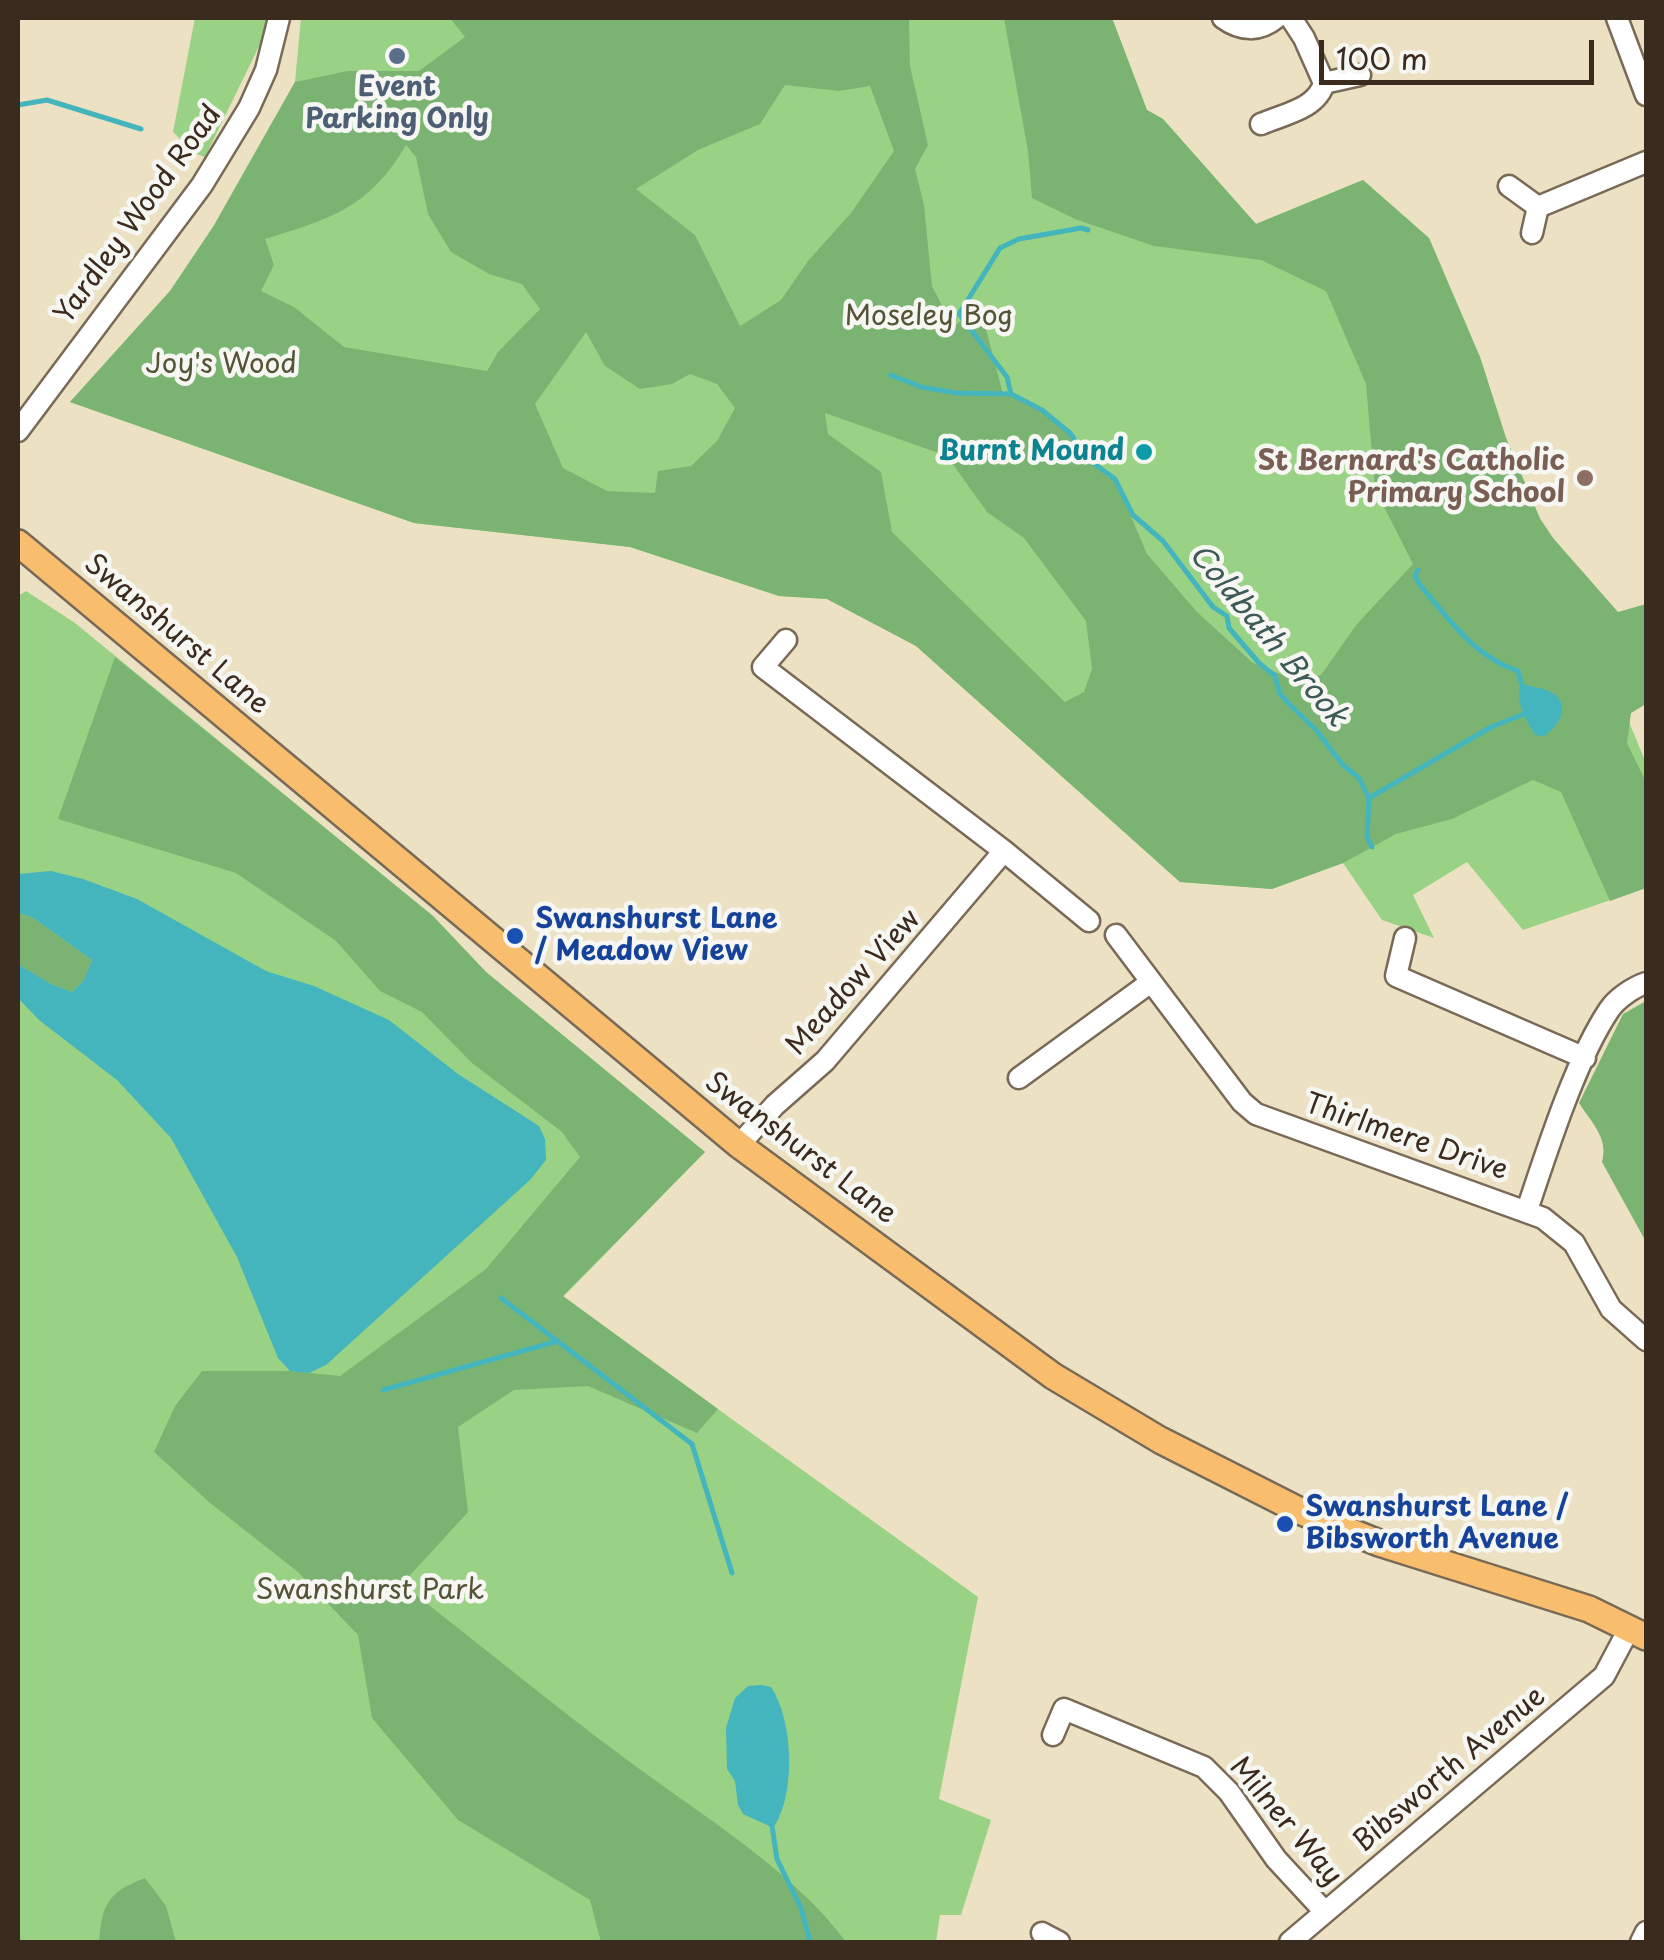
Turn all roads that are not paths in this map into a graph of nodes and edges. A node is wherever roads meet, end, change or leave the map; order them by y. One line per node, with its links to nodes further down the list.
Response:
1 (280, 18): 14 (street, Yardley Wood Road)
2 (1223, 18): 3 (street)
3 (1276, 18)
4 (1291, 18): 7 (street)
5 (1618, 18): 8 (street)
6 (1360, 75): 7 (street)
7 (1324, 83): 9 (street)
8 (1646, 96)
9 (1260, 124)
10 (1646, 162): 12 (street)
11 (1509, 186): 12 (street)
12 (1538, 206): 13 (street)
13 (1532, 233)
14 (18, 431)
15 (18, 544): 25 (main road, Swanshurst Lane)
16 (786, 640): 17 (street)
17 (1004, 852): 18 (street); 25 (street, Meadow View)
18 (1089, 921)
19 (1116, 935): 21 (street, Thirlmere Drive)
20 (1405, 938): 23 (street)
21 (1152, 982): 24 (street); 26 (street, Thirlmere Drive)
22 (1646, 983): 23 (street)
23 (1585, 1058): 26 (street)
24 (1019, 1078)
25 (739, 1145): 28 (main road, Swanshurst Lane)
26 (1527, 1210): 27 (street, Thirlmere Drive)
27 (1646, 1340)
28 (1638, 1632): 30 (street, Bibsworth Avenue)
29 (1053, 1735): 30 (street, Milner Way)
30 (1325, 1912): 32 (street, Bibsworth Avenue)
31 (1646, 1932): 33 (street)
32 (1290, 1942)
33 (1641, 1942)

